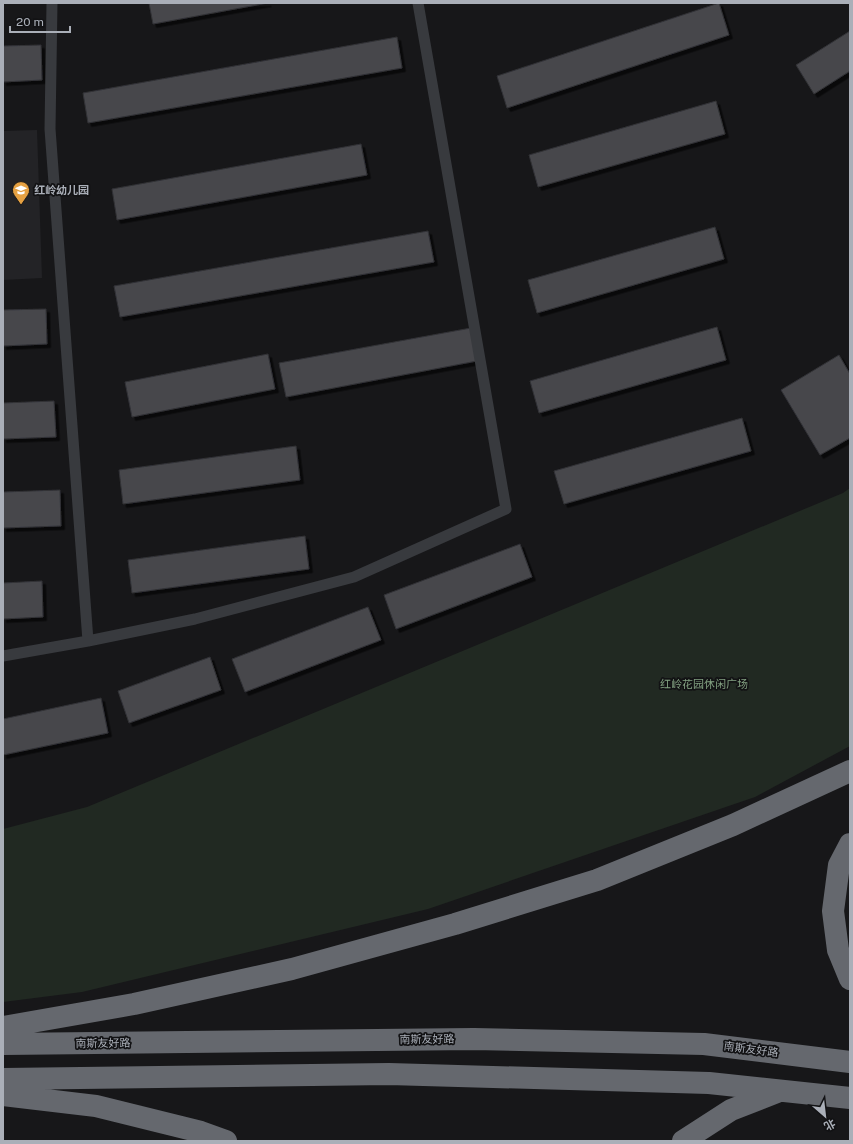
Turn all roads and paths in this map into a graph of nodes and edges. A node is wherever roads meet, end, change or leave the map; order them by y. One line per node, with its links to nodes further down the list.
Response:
1 (52, 3): 3 (lane)
2 (418, 3): 3 (lane)
3 (88, 641): 4 (lane)
4 (3, 656)
5 (850, 771): 8 (highway)
6 (850, 844): 7 (highway)
7 (850, 979)
8 (3, 1027)
9 (3, 1044): 10 (highway, 南斯友好路)
10 (850, 1062)
11 (3, 1079): 12 (highway)
12 (781, 1090): 14 (highway); 16 (highway)
13 (3, 1095): 15 (highway)
14 (850, 1098)
15 (226, 1141)
16 (682, 1141)

